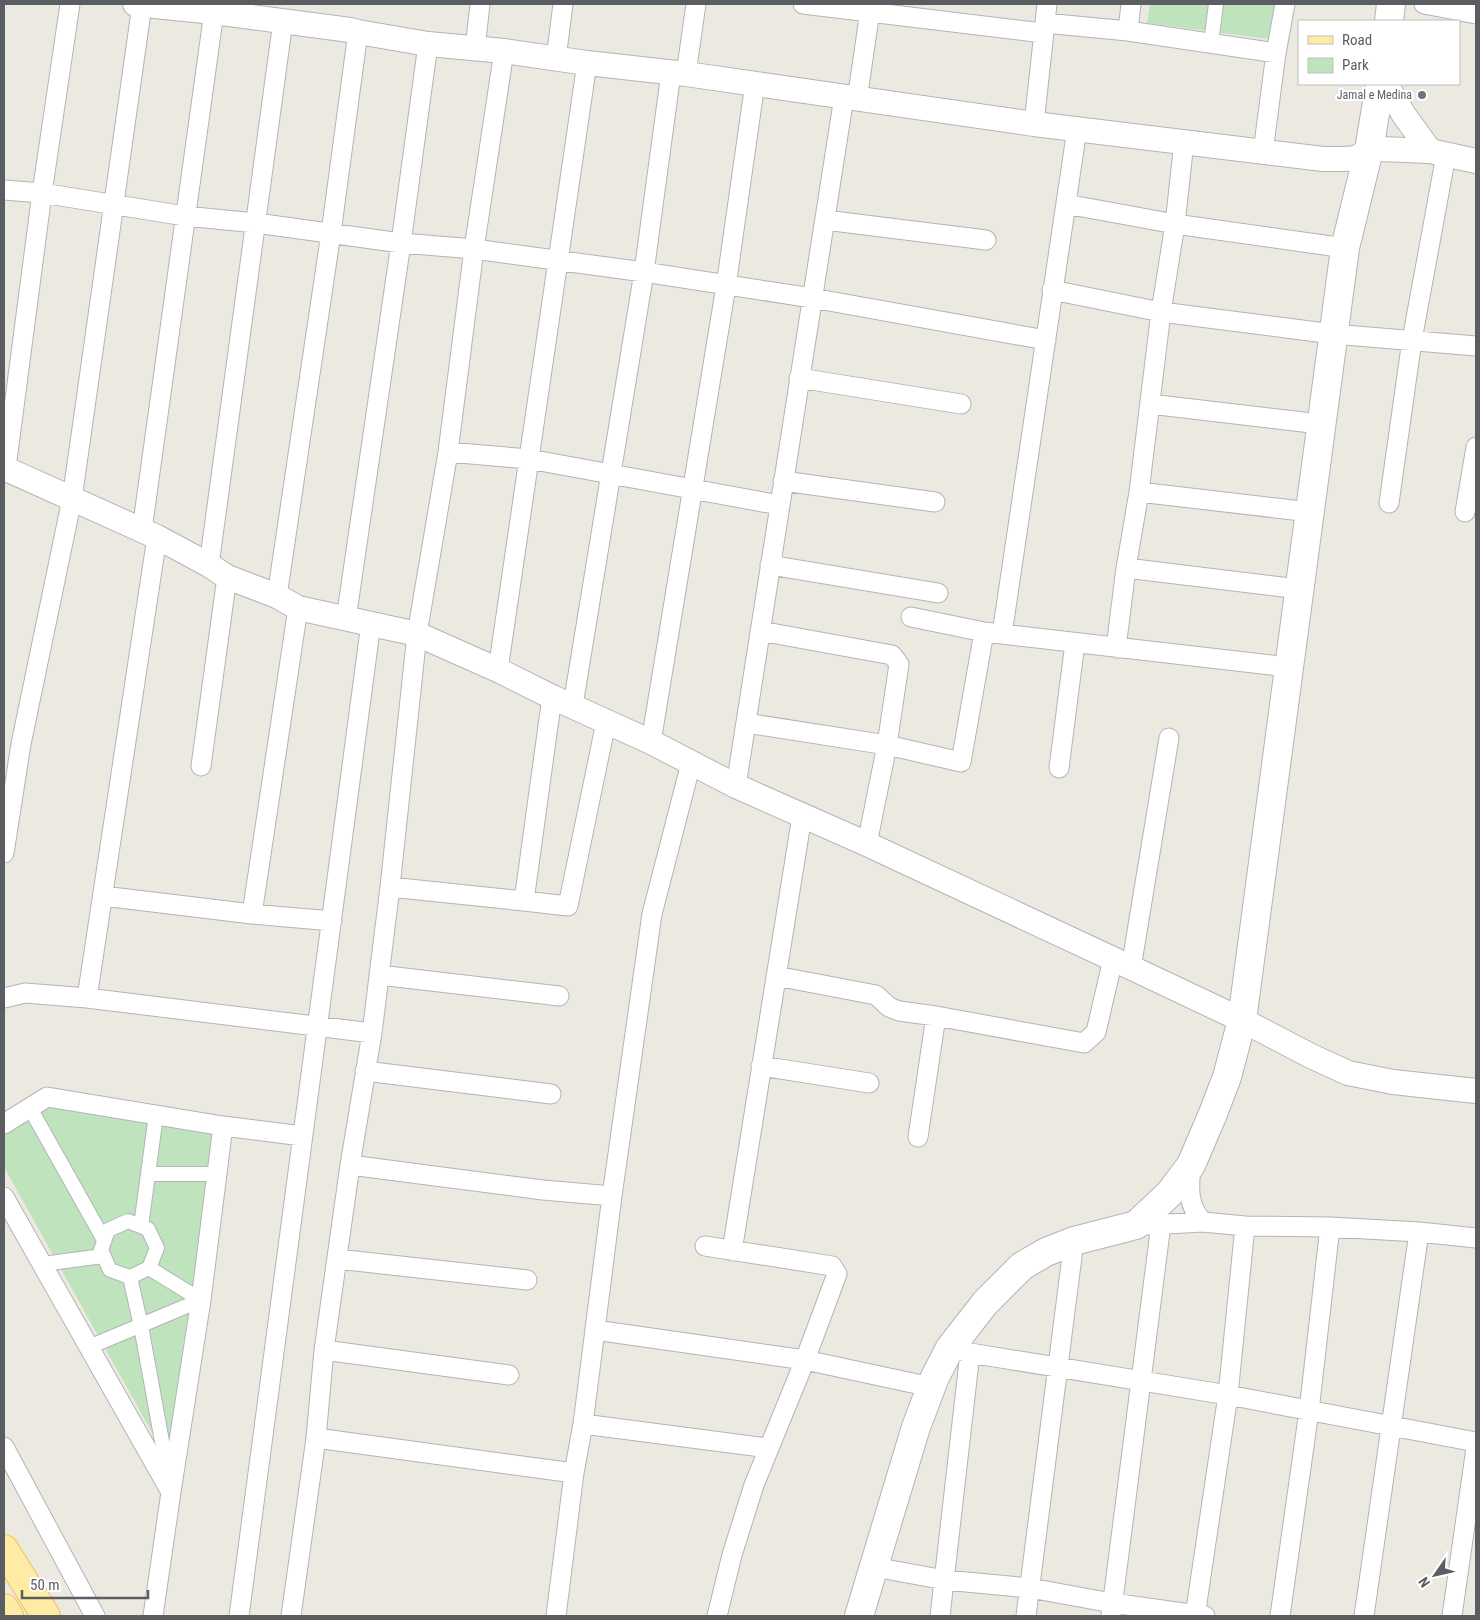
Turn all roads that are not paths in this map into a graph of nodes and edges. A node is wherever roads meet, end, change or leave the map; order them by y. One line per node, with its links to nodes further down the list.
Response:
1 (70, 4): 41 (street)
2 (139, 4): 14 (street); 42 (street)
3 (480, 4): 23 (street)
4 (563, 4): 26 (street)
5 (696, 4): 28 (street)
6 (804, 4): 13 (street)
7 (1046, 4): 18 (street)
8 (1131, 4): 19 (street)
9 (1216, 4): 21 (street)
10 (1285, 4): 25 (street)
11 (1392, 4): 17 (main road)
12 (1424, 4): 15 (street)
13 (871, 8): 18 (street); 32 (street)
14 (225, 10): 16 (street); 44 (street)
15 (1476, 14)
16 (283, 20): 20 (street); 46 (street)
17 (1389, 20)
18 (1044, 28): 19 (street); 33 (street)
19 (1128, 31): 21 (street)
20 (358, 32): 22 (street); 48 (street)
21 (1211, 43): 25 (street)
22 (428, 44): 23 (street); 50 (street)
23 (476, 49): 24 (street)
24 (504, 51): 26 (street); 52 (street)
25 (1276, 53): 37 (street)
26 (556, 59): 27 (street)
27 (587, 63): 28 (street); 53 (street)
28 (679, 73): 29 (street); 54 (street)
29 (755, 84): 32 (street); 55 (street)
30 (1380, 85): 36 (main road)
31 (1387, 85): 38 (street)
32 (850, 98): 33 (street); 45 (street)
33 (1034, 124): 34 (street)
34 (1077, 128): 35 (street); 43 (street)
35 (1184, 142): 37 (street); 47 (street)
36 (1369, 150): 37 (street); 38 (street); 51 (main road)
37 (1263, 152)
38 (1438, 153): 39 (street); 61 (street)
39 (1476, 161)
40 (4, 190): 41 (street)
41 (42, 193): 42 (street); 70 (street)
42 (115, 204): 44 (street); 75 (street)
43 (1066, 204): 47 (street); 56 (street)
44 (186, 216): 46 (street); 81 (street)
45 (825, 220): 49 (street); 57 (street)
46 (256, 223): 48 (street); 84 (street)
47 (1175, 224): 51 (street); 58 (street)
48 (331, 233): 50 (street); 87 (street)
49 (986, 240)
50 (401, 243): 52 (street); 90 (street)
51 (1345, 248): 59 (main road)
52 (474, 249): 53 (street); 68 (street)
53 (558, 261): 54 (street); 69 (street)
54 (644, 272): 55 (street); 71 (street)
55 (726, 286): 57 (street); 73 (street)
56 (1052, 290): 58 (street); 60 (street)
57 (812, 298): 60 (street); 63 (street)
58 (1162, 312): 59 (street); 65 (street)
59 (1334, 334): 61 (street); 66 (main road)
60 (1046, 340): 93 (street)
61 (1412, 340): 62 (street); 77 (street)
62 (1476, 346)
63 (799, 378): 64 (street); 72 (street)
64 (961, 404)
65 (1150, 404): 66 (street); 74 (street)
66 (1320, 424): 79 (main road)
67 (1476, 448): 80 (street)
68 (448, 452): 69 (street); 94 (street)
69 (529, 460): 71 (street); 98 (street)
70 (5, 468): 75 (street)
71 (611, 474): 73 (street); 99 (street)
72 (784, 481): 76 (street); 78 (street)
73 (693, 490): 78 (street); 103 (street)
74 (1139, 492): 79 (street); 83 (street)
75 (72, 499): 81 (street); 111 (street)
76 (935, 502)
77 (1389, 503)
78 (780, 505): 82 (street)
79 (1310, 512): 85 (main road)
80 (1465, 512)
81 (149, 534): 84 (street); 113 (street)
82 (770, 565): 86 (street); 92 (street)
83 (1126, 568): 85 (street); 96 (street)
84 (218, 571): 87 (street); 106 (street)
85 (1300, 589): 97 (main road)
86 (938, 594)
87 (277, 596): 88 (street)
88 (298, 608): 90 (street); 115 (street)
89 (910, 618): 93 (street)
90 (346, 619): 91 (street)
91 (371, 623): 94 (street); 116 (street)
92 (760, 631): 101 (street); 104 (street)
93 (993, 633): 95 (street); 104 (street)
94 (417, 634): 98 (street); 112 (street)
95 (1074, 642): 96 (street); 107 (street)
96 (1116, 648): 97 (street)
97 (1288, 667): 124 (main road)
98 (498, 670): 99 (street)
99 (563, 701): 100 (street); 114 (street)
100 (606, 722): 103 (street); 114 (street)
101 (746, 724): 104 (street); 108 (street)
102 (1169, 738): 117 (street)
103 (651, 742): 105 (street)
104 (888, 745): 110 (street)
105 (692, 764): 108 (street); 142 (street)
106 (201, 766)
107 (1058, 768)
108 (736, 786): 109 (street)
109 (802, 816): 110 (street); 119 (street)
110 (867, 844): 117 (street)
111 (4, 853)
112 (390, 887): 114 (street); 118 (street)
113 (103, 896): 115 (street); 122 (street)
114 (524, 901)
115 (252, 914): 116 (street)
116 (332, 921): 125 (street)
117 (1122, 964): 123 (street); 124 (street)
118 (379, 975): 120 (street); 126 (street)
119 (776, 976): 123 (street); 127 (street)
120 (559, 996)
121 (4, 998): 122 (street)
122 (87, 998): 125 (street)
123 (936, 1016): 137 (street)
124 (1242, 1020): 130 (street); 139 (main road)
125 (317, 1026): 126 (street); 136 (street)
126 (372, 1033): 128 (street)
127 (761, 1066): 129 (street); 154 (street)
128 (365, 1071): 131 (street); 138 (street)
129 (869, 1083)
130 (1476, 1092)
131 (551, 1094)
132 (30, 1108): 133 (street); 134 (street); 151 (street)
133 (156, 1115): 135 (street); 140 (street)
134 (4, 1124)
135 (223, 1126): 136 (street); 141 (street)
136 (302, 1136): 192 (street)
137 (918, 1137)
138 (350, 1165): 142 (street); 156 (street)
139 (1191, 1165): 144 (street); 145 (main road)
140 (148, 1174): 141 (street); 146 (street)
141 (217, 1174): 161 (street)
142 (612, 1196): 163 (street)
143 (4, 1197): 157 (street)
144 (1203, 1222): 145 (street); 147 (street)
145 (1148, 1225): 152 (main road); 170 (street)
146 (141, 1226): 151 (street); 158 (street)
147 (1245, 1226): 148 (street); 172 (street)
148 (1330, 1227): 149 (street); 173 (street)
149 (1419, 1232): 150 (street); 175 (street)
150 (1476, 1238)
151 (104, 1240): 155 (street)
152 (1074, 1241): 166 (main road); 168 (street)
153 (705, 1246): 154 (street)
154 (732, 1251): 167 (street)
155 (103, 1256): 157 (street); 159 (street)
156 (338, 1260): 160 (street); 165 (street)
157 (42, 1264): 164 (street)
158 (149, 1268): 159 (street); 161 (street)
159 (130, 1278): 162 (street)
160 (527, 1280)
161 (201, 1300): 162 (street); 182 (street)
162 (141, 1326): 164 (street); 182 (street)
163 (595, 1330): 167 (street); 174 (street)
164 (89, 1347): 182 (street)
165 (324, 1350): 169 (street); 176 (street)
166 (960, 1350): 168 (street); 171 (main road); 185 (street)
167 (805, 1360): 171 (street); 179 (street)
168 (1057, 1368): 170 (street); 186 (street)
169 (509, 1375)
170 (1141, 1382): 172 (street); 187 (street)
171 (931, 1387): 184 (main road)
172 (1228, 1395): 173 (street); 188 (street)
173 (1309, 1411): 175 (street); 199 (street)
174 (583, 1424): 179 (street); 181 (street)
175 (1391, 1426): 177 (street); 200 (street)
176 (316, 1438): 181 (street); 193 (street)
177 (1476, 1442)
178 (4, 1447): 190 (street)
179 (768, 1448): 195 (street)
180 (1476, 1448): 201 (street)
181 (574, 1472): 194 (street)
182 (171, 1492): 191 (street)
183 (4, 1549): 189 (main road)
184 (874, 1568): 185 (street); 196 (main road)
185 (945, 1580): 186 (street); 197 (street)
186 (1030, 1588): 187 (street); 198 (street)
187 (1111, 1609): 188 (street)
188 (1199, 1615)
189 (46, 1616)
190 (95, 1616)
191 (153, 1616)
192 (239, 1616)
193 (290, 1616)
194 (556, 1616)
195 (717, 1616)
196 (859, 1616)
197 (940, 1616)
198 (1026, 1616)
199 (1280, 1616)
200 (1364, 1616)
201 (1452, 1616)

